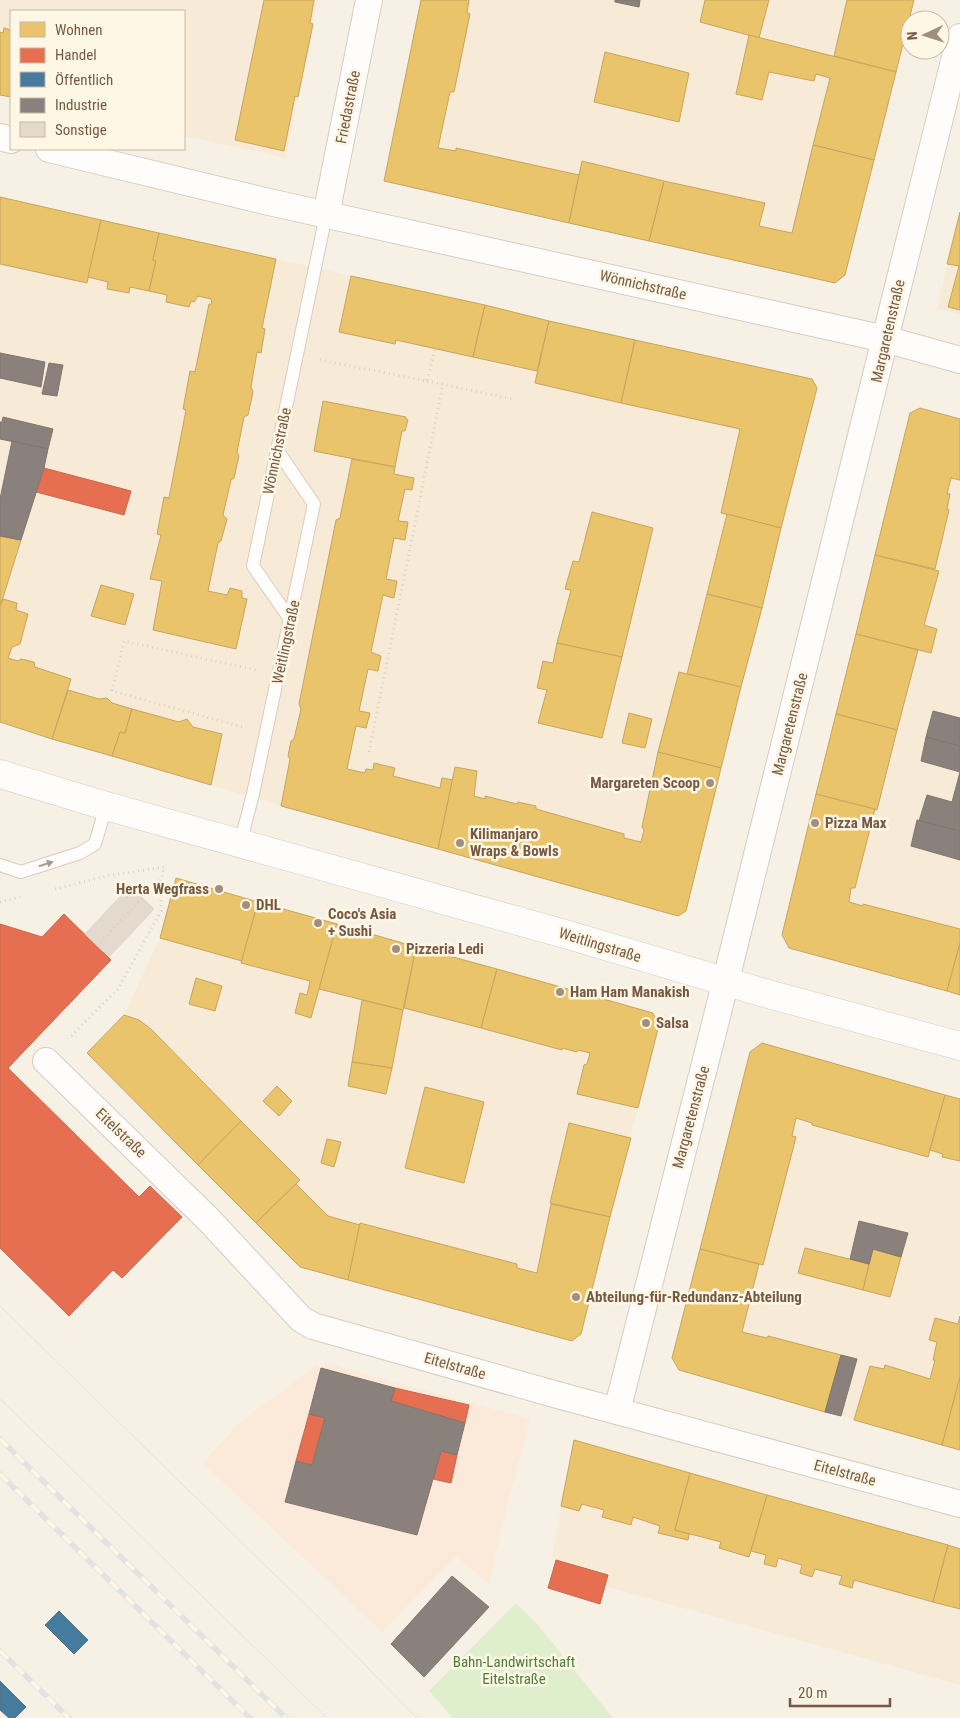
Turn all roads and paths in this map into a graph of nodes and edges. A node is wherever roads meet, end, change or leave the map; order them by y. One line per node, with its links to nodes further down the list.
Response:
1 (369, 0): 4 (street, Friedastraße)
2 (960, 37): 5 (street, Margaretenstraße)
3 (53, 150): 4 (street, Wönnichstraße)
4 (326, 215): 5 (street, Wönnichstraße); 7 (lane, Wönnichstraße)
5 (885, 339): 8 (street, Wönnichstraße); 26 (street, Margaretenstraße)
6 (435, 348): 9 (path)
7 (297, 356): 9 (path); 12 (lane, Wönnichstraße)
8 (960, 360)
9 (427, 381): 10 (path)
10 (443, 384): 11 (path); 16 (path)
11 (512, 399)
12 (277, 450): 13 (lane, Weitlingstraße); 13 (lane, Wönnichstraße)
13 (290, 619): 14 (lane, Weitlingstraße)
14 (279, 675): 15 (lane, Weitlingstraße); 15 (path)
15 (266, 734): 19 (lane, Weitlingstraße)
16 (369, 752)
17 (0, 774): 18 (street, Weitlingstraße)
18 (106, 806): 19 (street, Weitlingstraße); 20 (lane, one-way to 18)
19 (240, 844): 26 (street, Weitlingstraße)
20 (0, 865)
21 (161, 880): 22 (path); 25 (path); 28 (path)
22 (49, 890)
23 (29, 895): 24 (path)
24 (0, 902)
25 (97, 946)
26 (726, 982): 27 (street, Weitlingstraße); 29 (street, Margaretenstraße)
27 (960, 1046)
28 (46, 1061): 29 (street, Eitelstraße)
29 (617, 1411): 30 (street, Eitelstraße)
30 (960, 1504)

